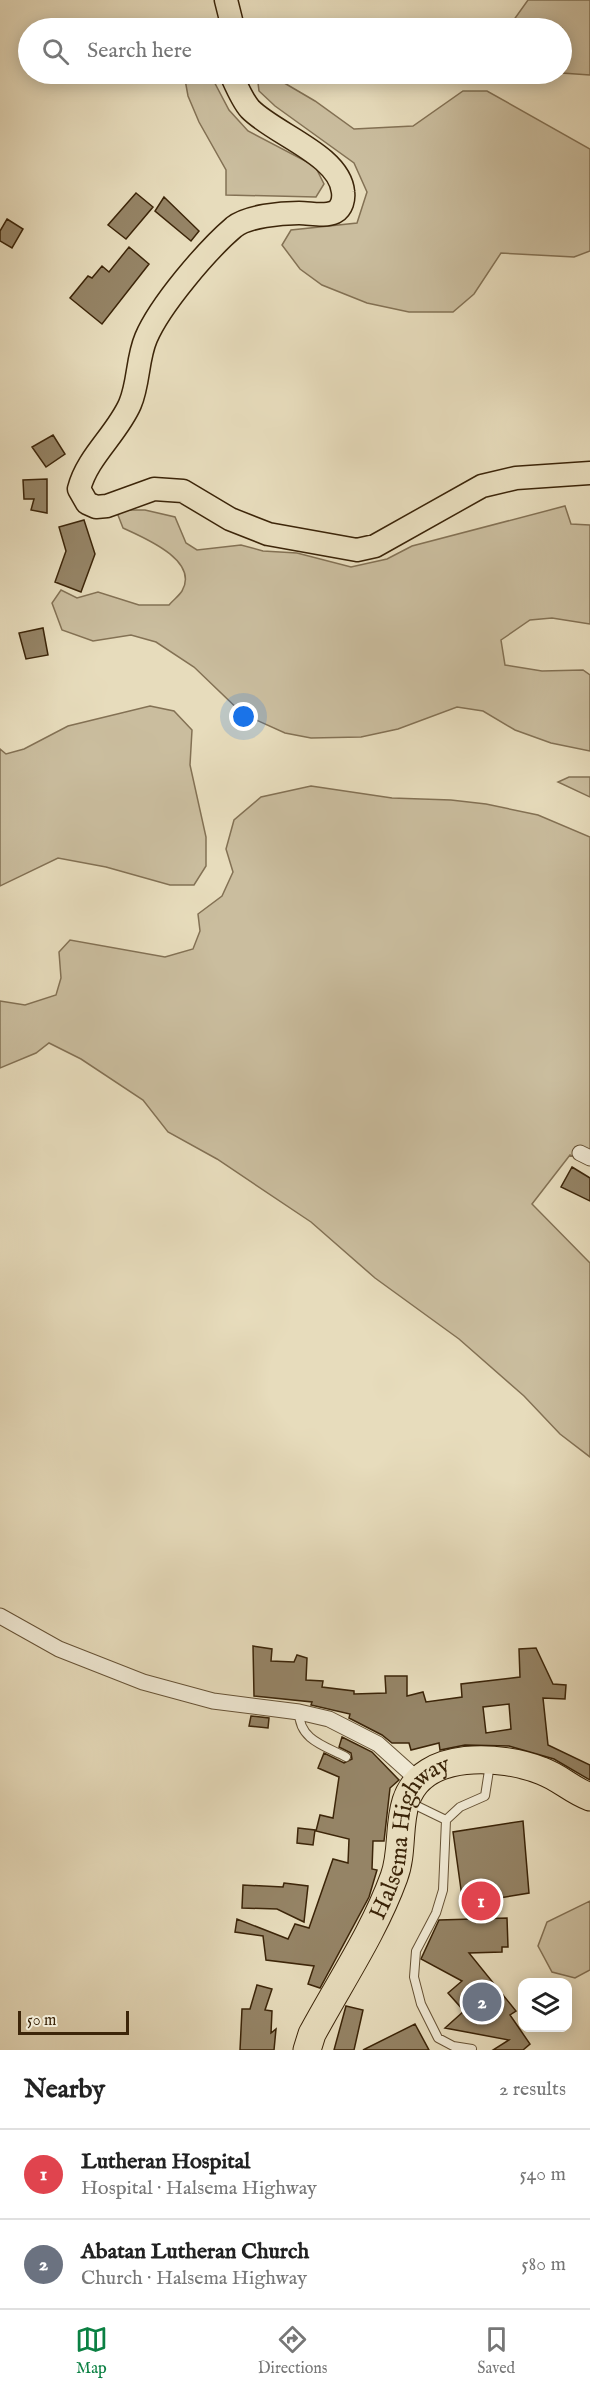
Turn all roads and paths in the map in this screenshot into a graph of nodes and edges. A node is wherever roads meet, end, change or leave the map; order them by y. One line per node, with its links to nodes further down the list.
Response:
1 (226, 0): 2 (main road)
2 (230, 18)
3 (236, 84): 4 (main road)
4 (590, 473)
5 (0, 1616): 6 (street)
6 (299, 1712): 7 (lane); 9 (street)
7 (346, 1757)
8 (490, 1760): 9 (highway, Halsema Highway); 10 (highway, Halsema Highway); 11 (lane)
9 (412, 1790): 11 (lane); 13 (highway, Halsema Highway)
10 (590, 1797)
11 (446, 1820): 12 (lane)
12 (472, 2049)
13 (307, 2050)

